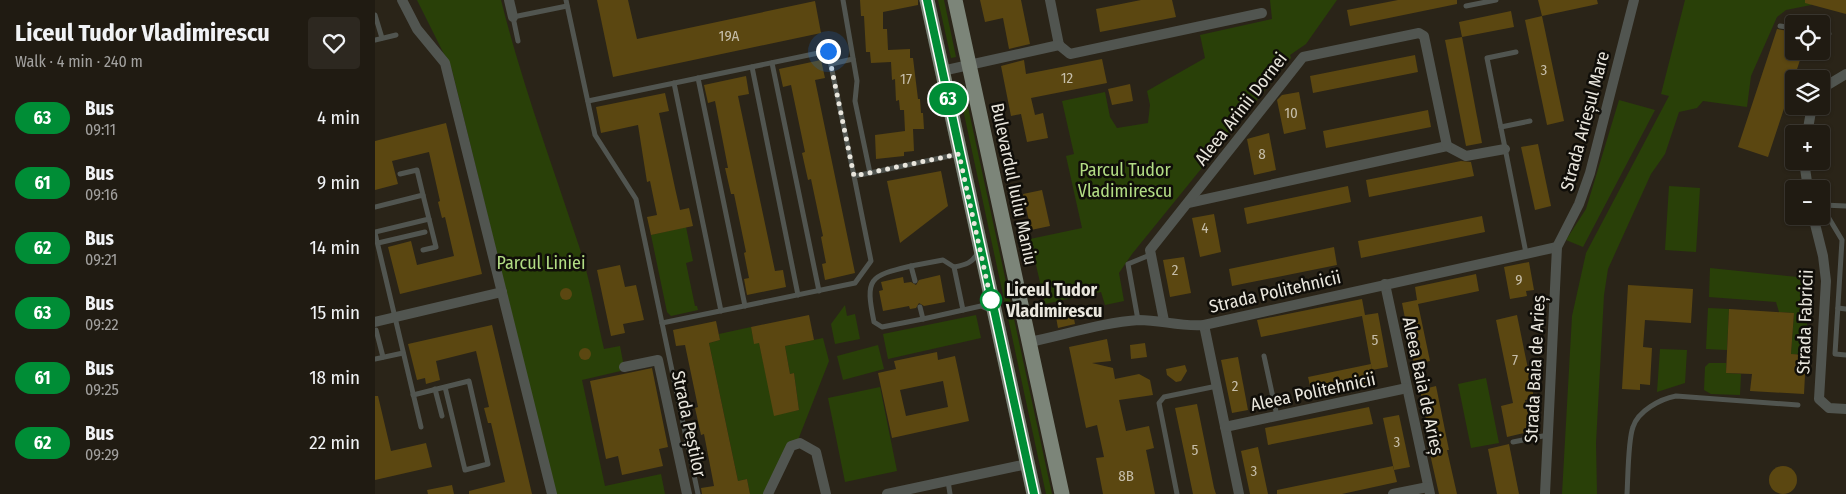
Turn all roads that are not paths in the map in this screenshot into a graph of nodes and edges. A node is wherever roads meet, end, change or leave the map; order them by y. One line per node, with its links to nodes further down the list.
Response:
1 (402, 0): 63 (street)
2 (509, 0): 13 (street)
3 (843, 0): 22 (lane)
4 (927, 0): 27 (main road)
5 (955, 0): 25 (main road, Bulevardul Iuliu Maniu)
6 (1049, 0): 20 (street)
7 (1496, 0): 10 (lane)
8 (1634, 0): 53 (street, Strada Arieșul Mare)
9 (567, 3): 13 (lane); 32 (lane)
10 (1466, 6)
11 (1262, 13): 20 (street)
12 (375, 15): 17 (lane)
13 (513, 17): 19 (lane)
14 (1780, 26): 15 (lane)
15 (1785, 27)
16 (396, 35): 17 (lane)
17 (382, 38): 18 (lane)
18 (375, 40)
19 (518, 41)
20 (1059, 45): 25 (street)
21 (1516, 52): 34 (lane)
22 (853, 59): 24 (lane); 38 (lane)
23 (772, 63): 24 (lane); 26 (lane); 62 (lane)
24 (831, 64): 40 (lane)
25 (969, 65): 27 (street); 79 (main road, Bulevardul Iuliu Maniu)
26 (752, 67): 29 (lane); 64 (lane)
27 (942, 71): 37 (main road)
28 (1846, 74): 31 (street)
29 (698, 78): 30 (lane); 65 (lane)
30 (674, 83): 32 (lane); 70 (lane)
31 (1830, 84)
32 (588, 101): 76 (lane)
33 (1530, 121): 34 (lane)
34 (1501, 127): 36 (lane)
35 (1447, 146): 36 (street); 42 (street); 42 (street, Aleea Arinii Dornei)
36 (1505, 149): 56 (lane)
37 (959, 154): 38 (lane); 55 (main road)
38 (869, 172): 40 (lane)
39 (400, 174): 41 (lane)
40 (854, 176): 62 (lane)
41 (423, 195): 45 (lane); 47 (lane)
42 (1188, 203): 57 (street, Aleea Arinii Dornei)
43 (1830, 205): 44 (lane)
44 (1846, 206)
45 (375, 207)
46 (1830, 218): 51 (lane)
47 (429, 219): 49 (lane); 54 (lane)
48 (1815, 225): 92 (street, Strada Fabricii)
49 (375, 232): 52 (lane)
50 (425, 232): 52 (lane)
51 (1844, 241): 67 (lane)
52 (378, 243): 72 (lane)
53 (1557, 246): 56 (street, Strada Politehnicii); 97 (street, Strada Baia de Arieș)
54 (423, 250)
55 (980, 250): 59 (lane); 71 (main road)
56 (1526, 253): 61 (street, Strada Politehnicii)
57 (1151, 254): 74 (lane); 75 (street)
58 (911, 266): 59 (lane); 60 (lane); 73 (lane)
59 (954, 267): 69 (lane)
60 (915, 281)
61 (1385, 284): 77 (street, Strada Politehnicii); 88 (street, Aleea Baia de Arieș)
62 (819, 291): 64 (lane)
63 (502, 292): 72 (street); 103 (street)
64 (798, 295): 65 (lane)
65 (745, 306): 70 (lane)
66 (920, 307): 73 (lane)
67 (1838, 308): 68 (lane); 81 (lane)
68 (1846, 309)
69 (963, 310): 71 (lane); 73 (lane)
70 (721, 311): 76 (lane)
71 (994, 315): 99 (main road)
72 (395, 318): 78 (street); 80 (lane)
73 (923, 319)
74 (1138, 320): 75 (street, Strada Politehnicii); 79 (street, Strada Politehnicii)
75 (1164, 321): 77 (street, Strada Politehnicii)
76 (662, 323): 105 (lane)
77 (1204, 325): 86 (street)
78 (376, 326): 83 (lane)
79 (1029, 342): 111 (main road, Bulevardul Iuliu Maniu)
80 (403, 353): 83 (lane); 90 (lane)
81 (1846, 355)
82 (1264, 356): 94 (lane)
83 (383, 358): 84 (lane)
84 (375, 359)
85 (624, 368): 104 (street, Strada Peștilor)
86 (1217, 386): 96 (street); 112 (lane)
87 (445, 387): 87 (lane); 89 (lane)
88 (1407, 388): 94 (street, Aleea Politehnicii); 102 (street, Aleea Baia de Arieș)
89 (435, 390): 90 (lane); 93 (lane)
90 (413, 395): 95 (lane)
91 (1798, 405): 116 (lane)
92 (1846, 409)
93 (442, 416)
94 (1277, 416): 96 (street, Aleea Politehnicii)
95 (421, 427)
96 (1225, 427): 113 (street)
97 (1548, 435): 98 (lane); 115 (street, Strada Baia de Arieș)
98 (1513, 442)
99 (1027, 464): 100 (street); 110 (main road)
100 (948, 481): 101 (street); 109 (lane)
101 (923, 490): 108 (street)
102 (1429, 490): 114 (street)
103 (552, 494)
104 (687, 494)
105 (698, 494)
106 (767, 494): 107 (street)
107 (826, 494)
108 (887, 494)
109 (950, 494)
110 (1033, 494)
111 (1062, 494)
112 (1177, 494)
113 (1239, 494)
114 (1393, 494)
115 (1545, 494)
116 (1627, 494)

